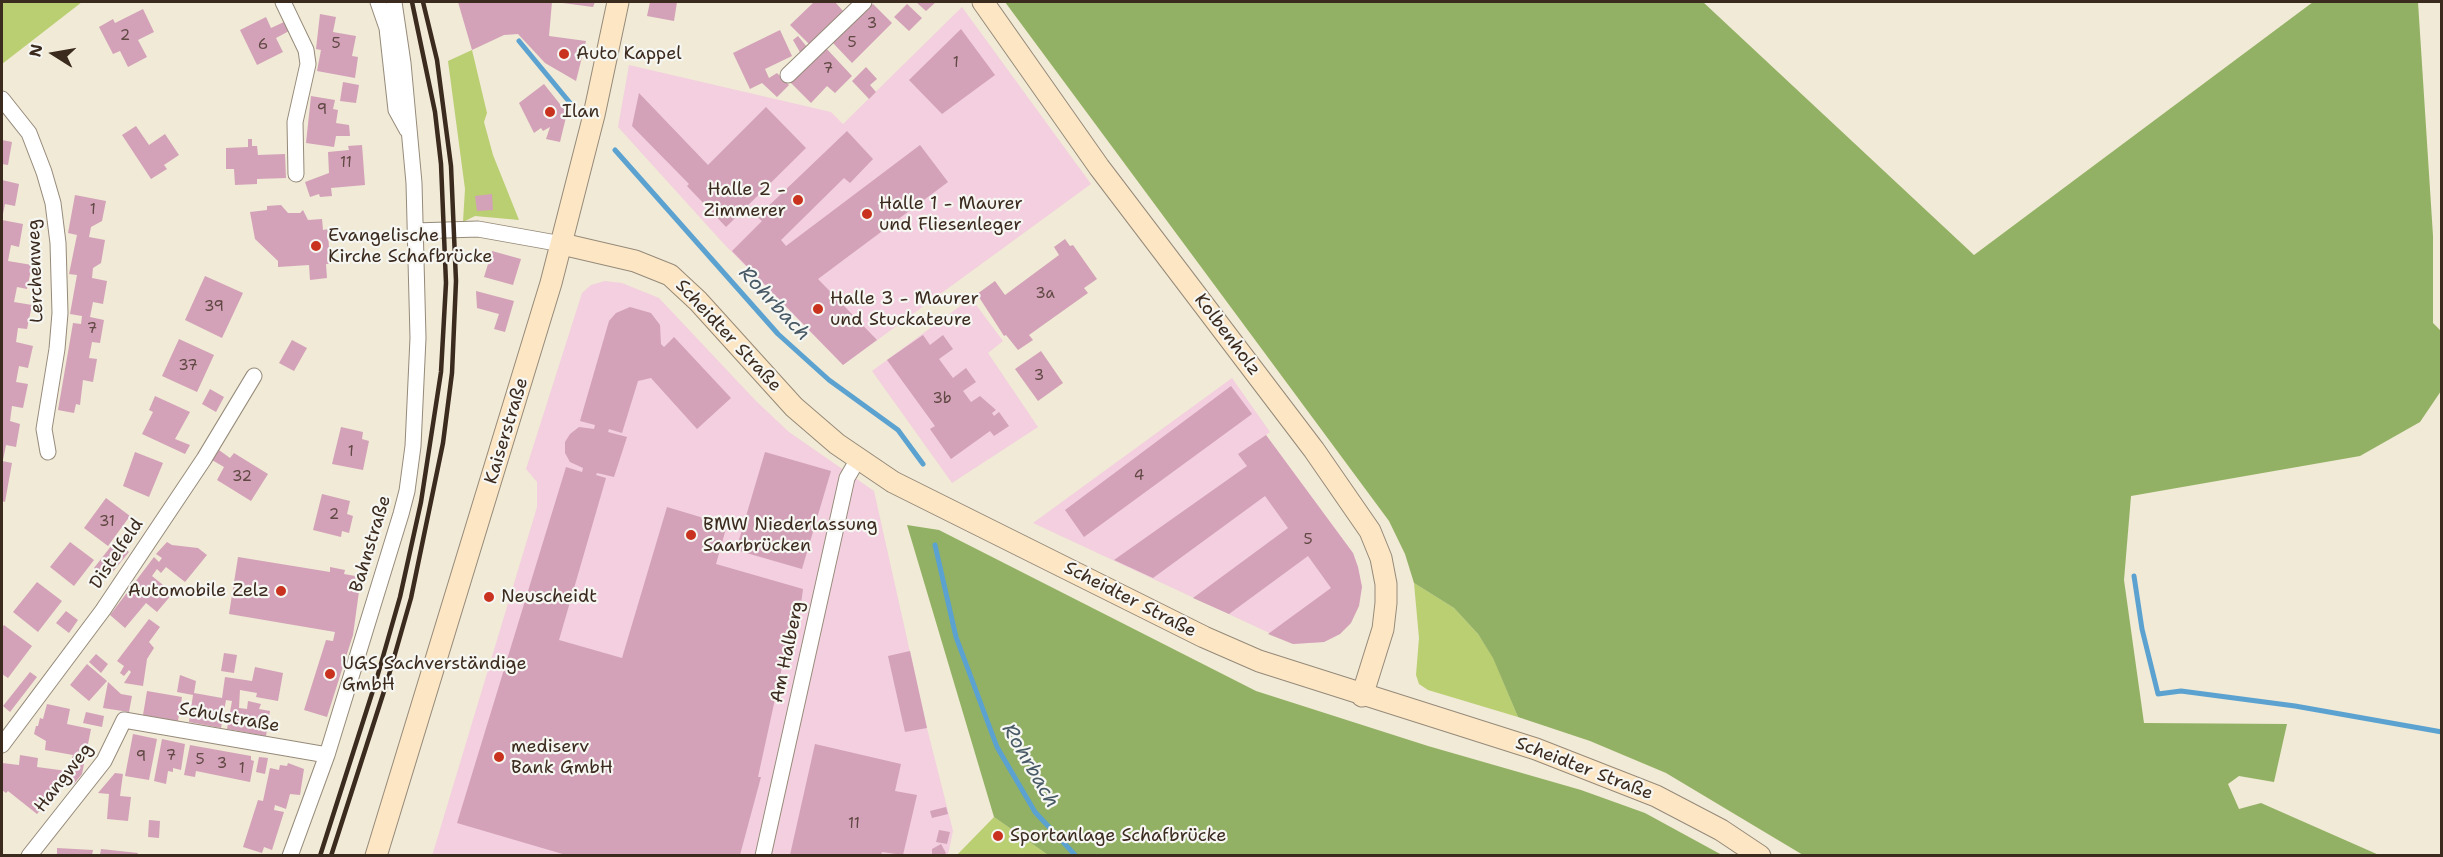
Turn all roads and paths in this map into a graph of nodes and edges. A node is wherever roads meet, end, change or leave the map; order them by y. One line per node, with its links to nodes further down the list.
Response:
1 (283, 2): 10 (street)
2 (378, 2): 9 (street)
3 (394, 2): 9 (street, Bahnstraße)
4 (618, 2): 12 (main road, Kaiserstraße)
5 (864, 2): 7 (street)
6 (983, 2): 16 (main road, Kolbenholz)
7 (788, 75)
8 (2, 99): 14 (street, Lerchenweg)
9 (410, 136): 11 (street, Bahnstraße)
10 (296, 174)
11 (414, 231): 12 (street); 19 (street, Bahnstraße)
12 (562, 244): 15 (main road, Scheidter Straße); 22 (main road, Kaiserstraße)
13 (254, 376): 18 (street, Distelfeld)
14 (48, 452)
15 (858, 459): 16 (main road, Scheidter Straße); 23 (street, Am Halberg)
16 (1362, 696): 24 (main road, Scheidter Straße)
17 (124, 720): 19 (street, Schulstraße); 20 (street, Hangweg)
18 (2, 745)
19 (327, 755): 21 (street, Bahnstraße)
20 (29, 855)
21 (290, 855)
22 (376, 855)
23 (763, 855)
24 (1760, 855)

